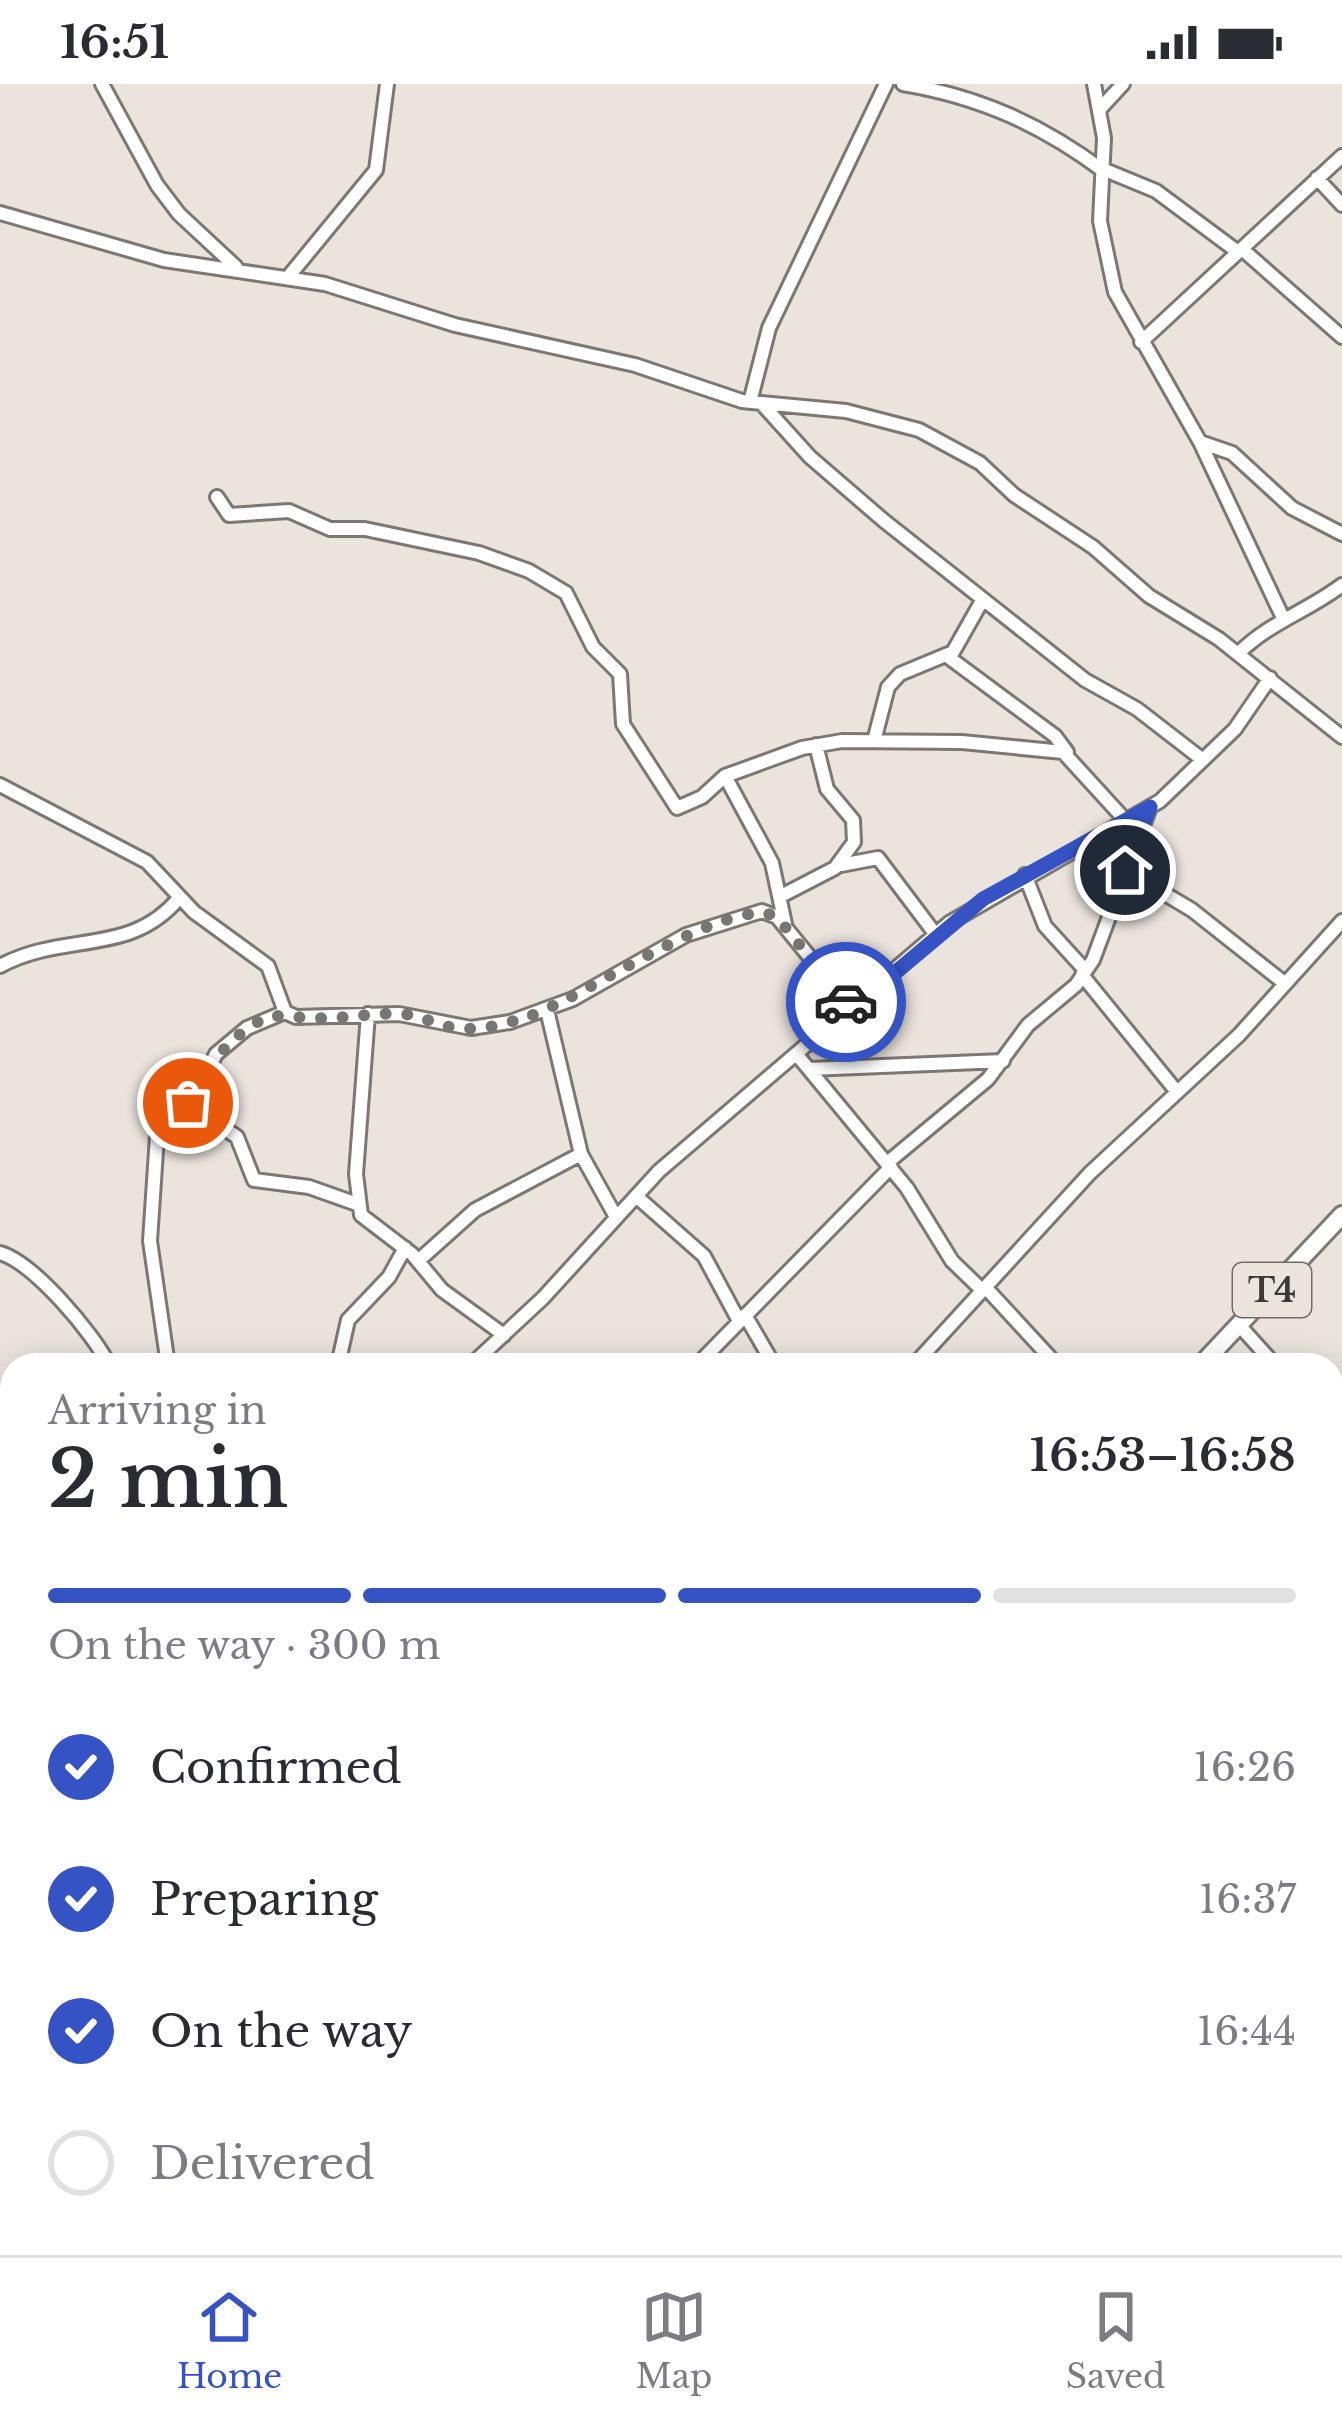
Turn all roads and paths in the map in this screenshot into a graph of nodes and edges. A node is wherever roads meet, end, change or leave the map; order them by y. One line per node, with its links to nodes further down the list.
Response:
1 (102, 84): 15 (street)
2 (387, 84): 16 (street)
3 (886, 84): 19 (street)
4 (903, 84): 7 (street)
5 (1094, 84): 8 (street)
6 (1123, 84): 8 (street)
7 (923, 86): 10 (street)
8 (1099, 110): 10 (street)
9 (1342, 156): 11 (street)
10 (1105, 171): 14 (street); 18 (street)
11 (1317, 178): 12 (street); 14 (street)
12 (1342, 205)
13 (0, 213): 15 (street)
14 (1240, 251): 17 (street); 18 (street)
15 (237, 268): 16 (street)
16 (289, 276): 19 (street)
17 (1342, 337)
18 (1142, 342): 20 (street)
19 (756, 403): 24 (street); 26 (street)
20 (1200, 442): 22 (street); 25 (street)
21 (217, 496): 34 (street)
22 (1342, 533)
23 (1342, 585): 25 (street)
24 (983, 599): 27 (street); 33 (street)
25 (1284, 620): 26 (street)
26 (1238, 654): 28 (street)
27 (947, 656): 30 (street); 32 (street)
28 (1270, 678): 29 (street); 33 (street)
29 (1342, 737)
30 (874, 741): 31 (street); 32 (street)
31 (816, 745): 34 (street); 38 (street)
32 (1072, 759): 37 (street)
33 (1203, 760): 36 (street)
34 (725, 776): 41 (street)
35 (0, 785): 42 (street)
36 (1150, 807): 37 (street); 39 (street)
37 (1126, 821): 40 (street)
38 (835, 868): 41 (street); 45 (street)
39 (1125, 870): 47 (street); 48 (street)
40 (1025, 875): 45 (street); 47 (street)
41 (781, 896): 44 (street)
42 (179, 898): 46 (street); 51 (street)
43 (1342, 921): 48 (street)
44 (787, 931): 49 (street); 50 (street)
45 (936, 935): 49 (street)
46 (0, 966)
47 (1084, 973): 54 (street); 56 (street)
48 (1283, 982): 56 (street)
49 (852, 1009): 53 (street)
50 (547, 1010): 52 (street); 58 (street)
51 (285, 1012): 52 (street); 57 (street)
52 (368, 1014): 61 (street)
53 (798, 1056): 55 (street); 60 (street)
54 (1003, 1060): 55 (street); 59 (street)
55 (809, 1069): 59 (street)
56 (1177, 1092): 67 (street)
57 (188, 1103): 61 (street); 72 (street)
58 (581, 1154): 63 (street); 66 (street)
59 (889, 1165): 67 (street); 68 (street)
60 (636, 1196): 63 (street); 68 (street)
61 (357, 1204): 64 (street)
62 (1342, 1215): 69 (highway, T4)
63 (616, 1217): 70 (street)
64 (405, 1248): 66 (street); 73 (street)
65 (0, 1253): 71 (street)
66 (418, 1261): 70 (street)
67 (985, 1289): 77 (street); 78 (street)
68 (742, 1318): 75 (street); 76 (street)
69 (1239, 1325): 79 (highway, T4); 80 (street)
70 (504, 1335): 74 (street)
71 (101, 1353)
72 (166, 1353)
73 (341, 1353)
74 (485, 1353)
75 (709, 1353)
76 (766, 1353)
77 (925, 1353)
78 (1046, 1353)
79 (1212, 1353)
80 (1264, 1353)

